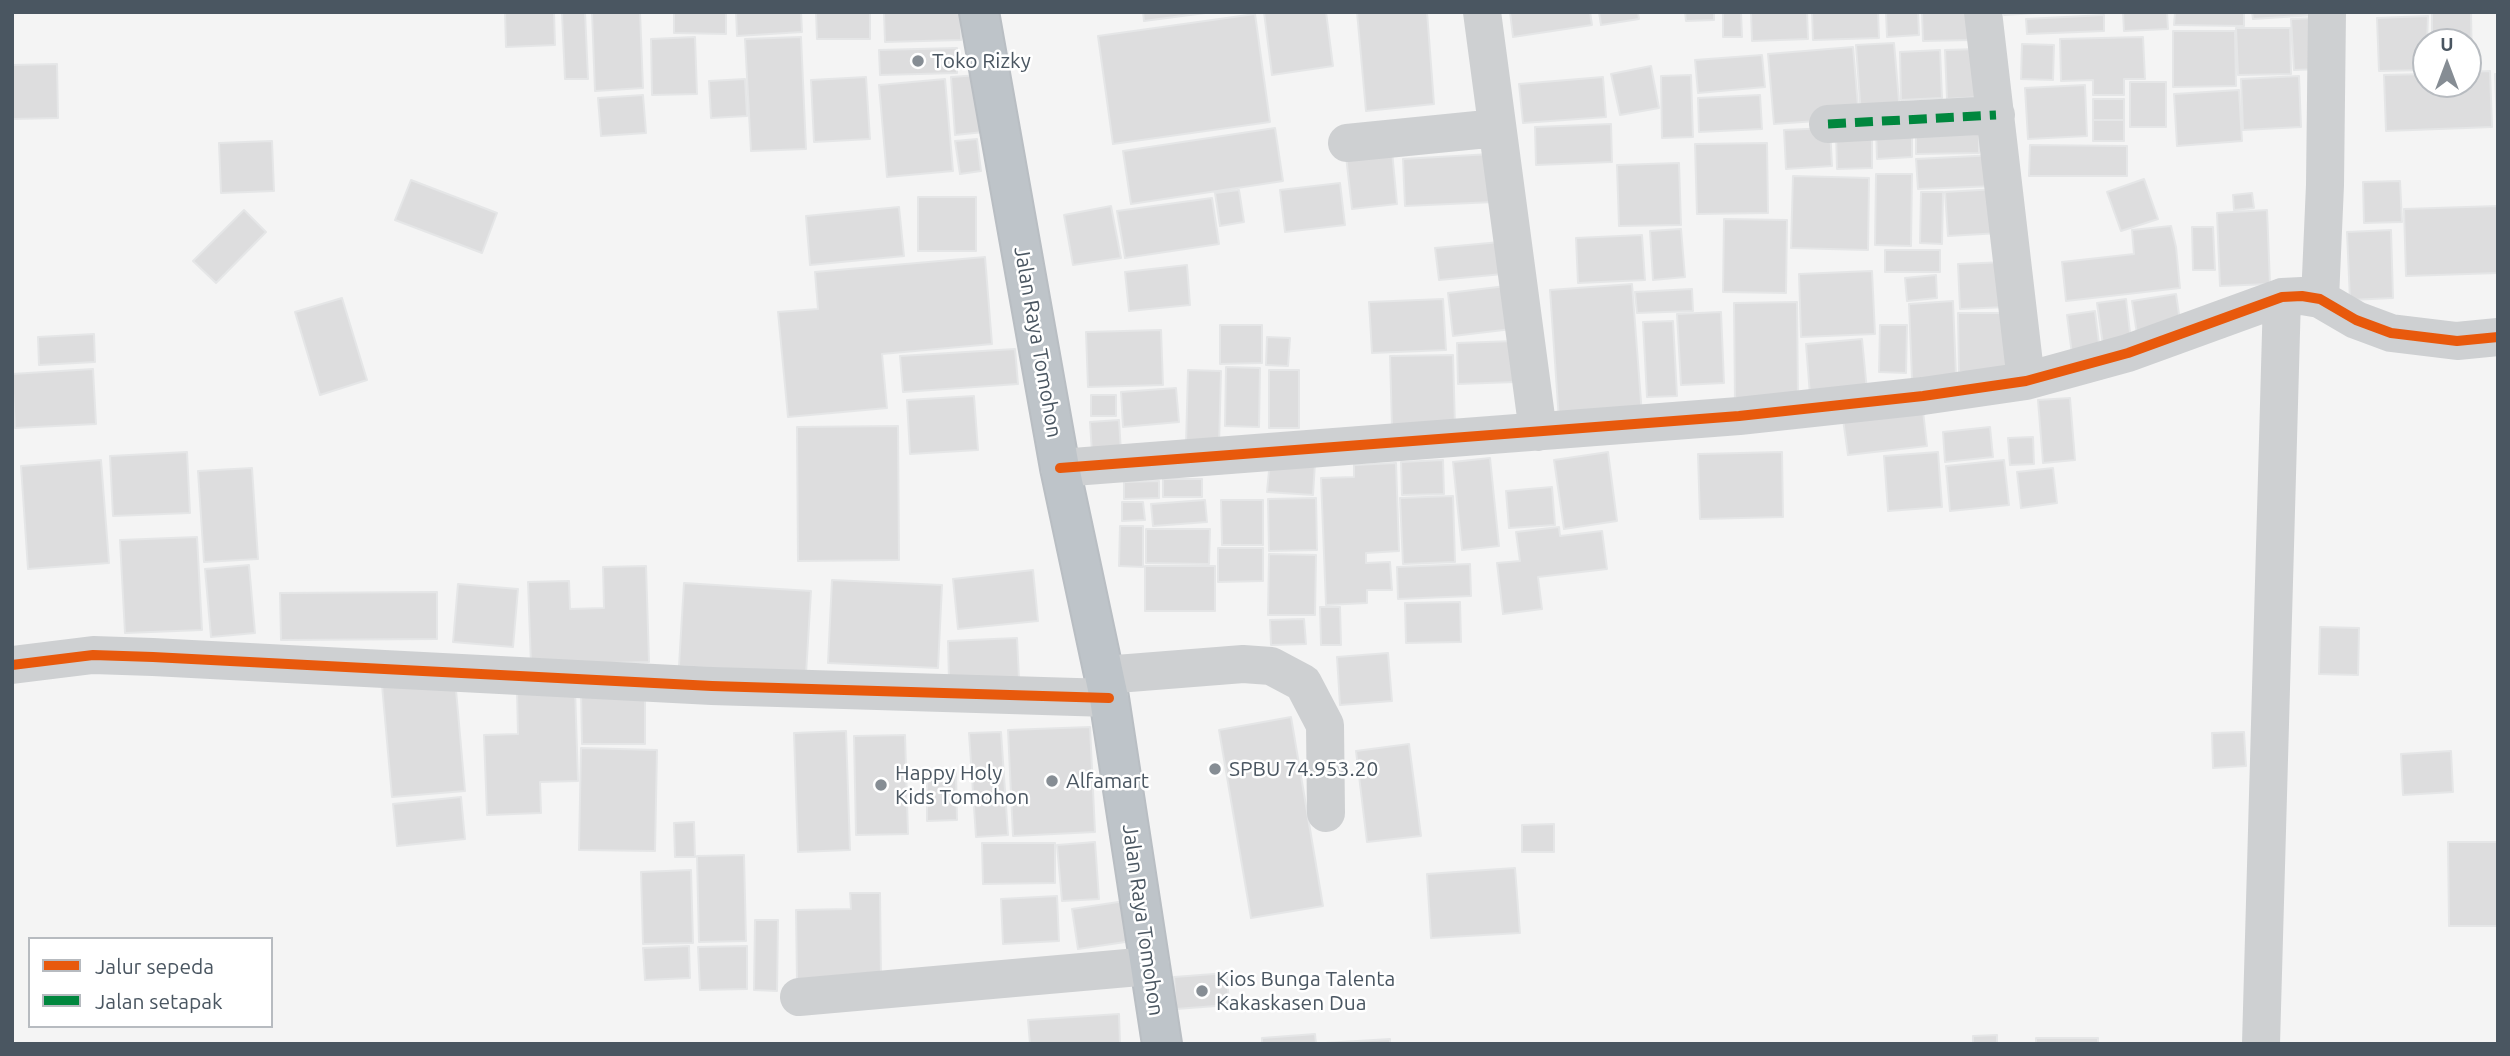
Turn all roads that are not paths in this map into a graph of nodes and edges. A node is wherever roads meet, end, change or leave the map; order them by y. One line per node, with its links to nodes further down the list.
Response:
1 (979, 12): 14 (highway, Jalan Raya Tomohon)
2 (1482, 12): 7 (street)
3 (1983, 12): 5 (street)
4 (2327, 12): 10 (street)
5 (1996, 116): 6 (street); 12 (street)
6 (1828, 124)
7 (1497, 128): 8 (street); 13 (street)
8 (1347, 143)
9 (2282, 298): 10 (street); 12 (street); 21 (street)
10 (2320, 299): 11 (street)
11 (2498, 337)
12 (2026, 381): 13 (street)
13 (1538, 432): 14 (street)
14 (1060, 468): 16 (highway, Jalan Raya Tomohon)
15 (12, 665): 16 (street)
16 (1106, 686): 17 (street); 18 (highway, Jalan Raya Tomohon)
17 (1326, 813)
18 (1150, 966): 19 (street); 20 (highway, Jalan Raya Tomohon)
19 (799, 997)
20 (1162, 1044)
21 (2261, 1044)

